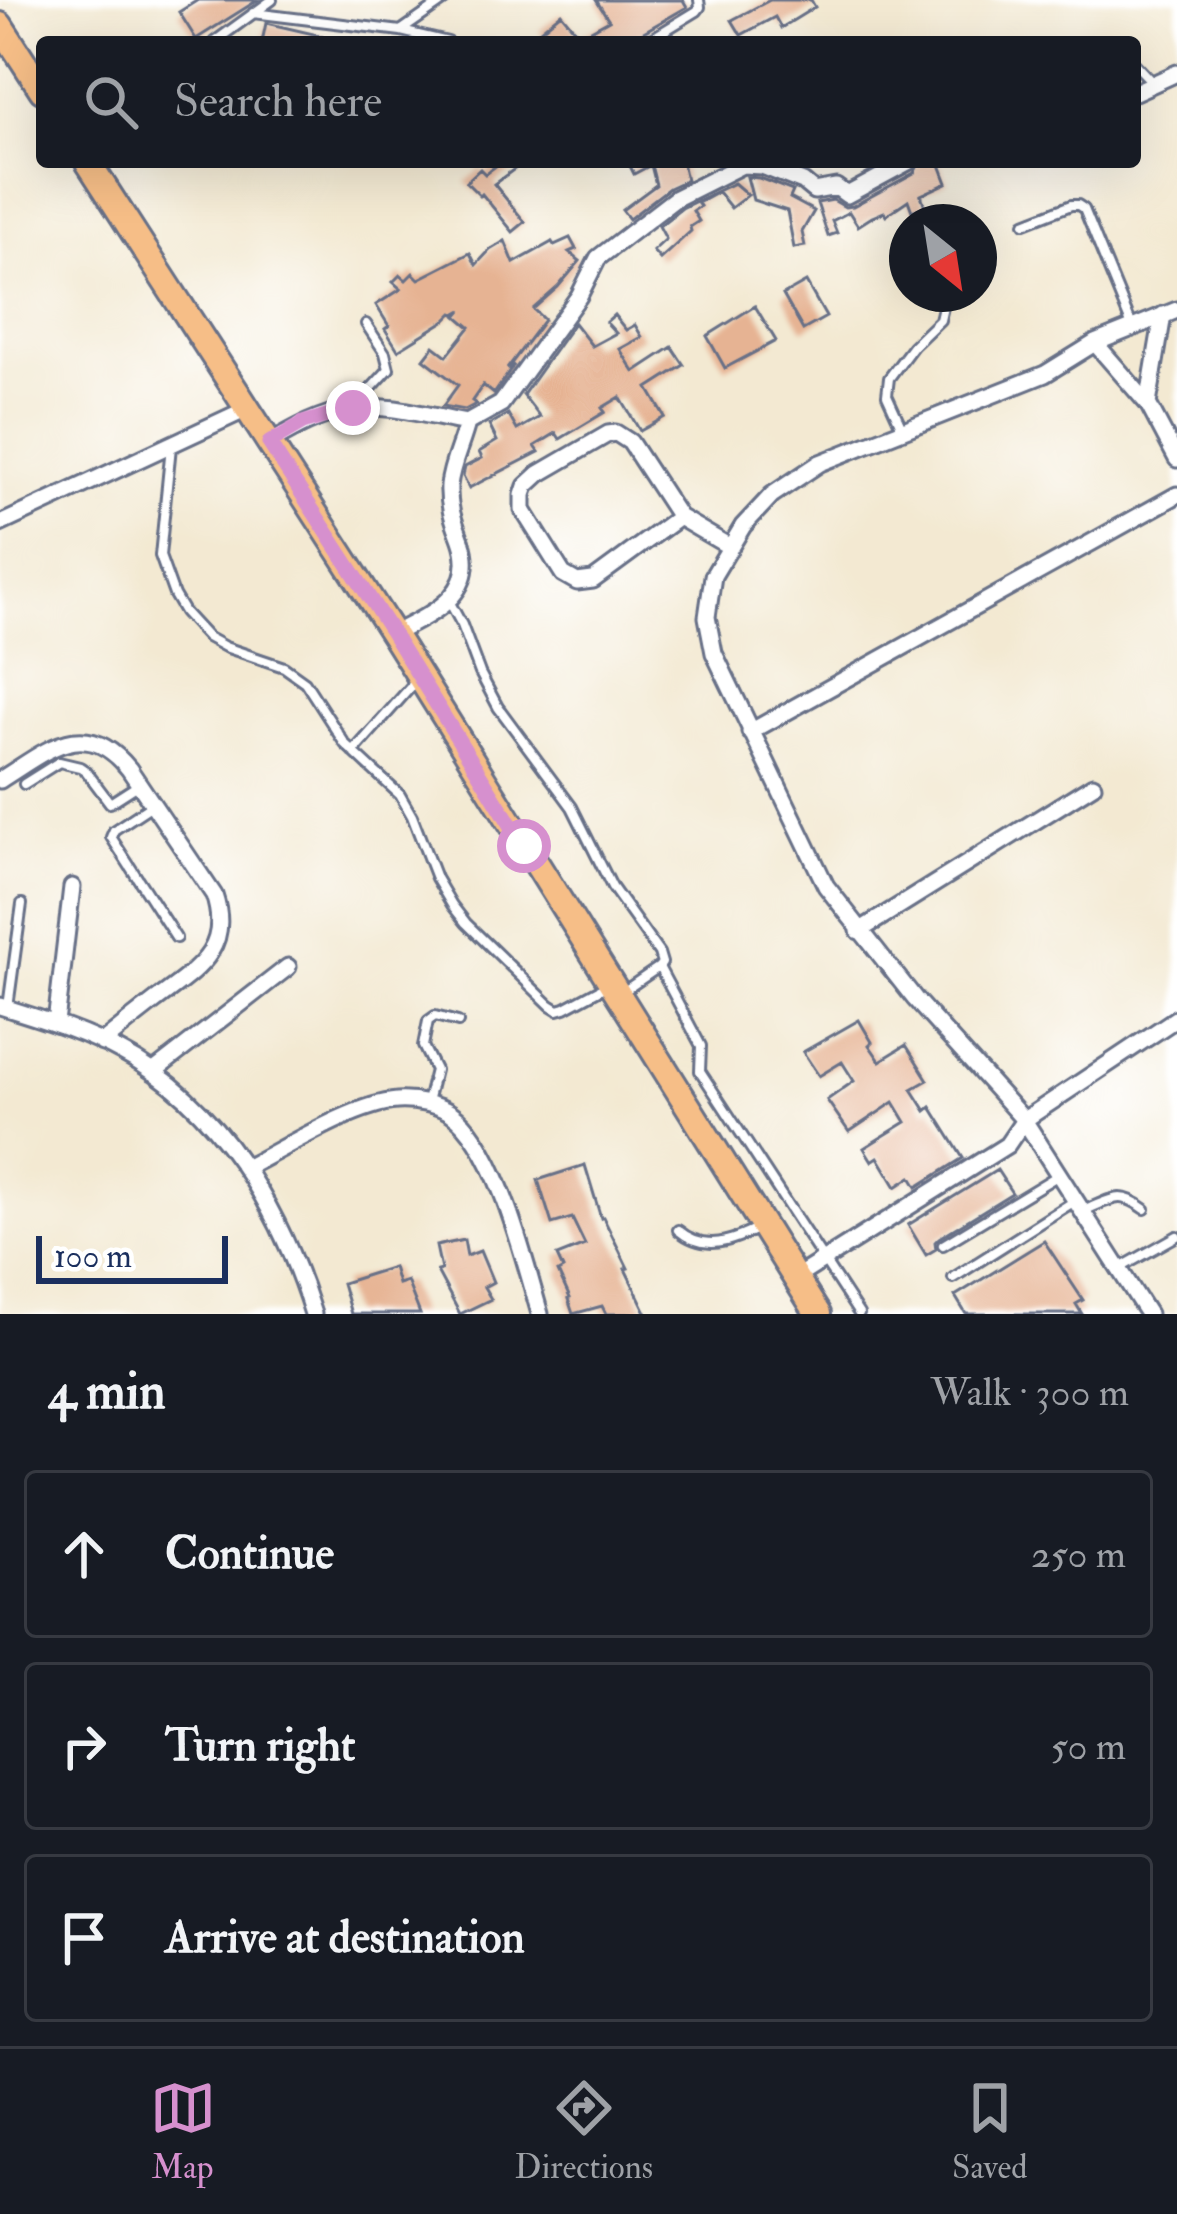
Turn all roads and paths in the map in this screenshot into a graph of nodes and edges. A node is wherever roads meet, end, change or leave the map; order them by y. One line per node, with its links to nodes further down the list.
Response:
1 (272, 0): 4 (lane)
2 (445, 0): 6 (lane)
3 (699, 0): 9 (lane)
4 (253, 13): 6 (lane); 7 (lane)
5 (0, 25): 12 (main road)
6 (400, 31): 8 (lane)
7 (222, 36)
8 (422, 36)
9 (656, 36)
10 (1141, 70): 13 (lane)
11 (1177, 74): 13 (street)
12 (36, 81)
13 (1153, 83): 14 (street)
14 (1141, 89)
15 (92, 168): 27 (main road)
16 (736, 168): 28 (street)
17 (767, 168): 18 (street)
18 (897, 168)
19 (1025, 223): 23 (lane)
20 (942, 312): 29 (lane)
21 (1170, 313): 23 (street); 25 (street)
22 (366, 324): 26 (lane)
23 (1132, 327): 24 (street)
24 (1095, 343): 25 (street); 29 (street)
25 (1148, 404): 32 (street)
26 (353, 408): 28 (street); 30 (street)
27 (247, 409): 30 (main road); 31 (street)
28 (466, 423): 37 (street)
29 (902, 430): 36 (street)
30 (269, 443): 38 (main road)
31 (171, 444): 35 (street); 41 (lane)
32 (1177, 459)
33 (1177, 495): 40 (street)
34 (679, 517): 34 (street); 36 (street)
35 (0, 524)
36 (730, 548): 40 (street)
37 (449, 601): 38 (street); 52 (lane)
38 (393, 634): 39 (main road)
39 (419, 677): 41 (lane); 53 (main road)
40 (750, 732): 49 (street)
41 (353, 752): 53 (lane)
42 (0, 780): 44 (street)
43 (24, 784): 44 (lane)
44 (140, 784): 46 (street)
45 (1093, 785): 49 (street)
46 (153, 804): 50 (lane); 58 (street)
47 (72, 887): 57 (street)
48 (22, 904): 54 (lane)
49 (859, 931): 61 (street)
50 (176, 938)
51 (288, 967): 59 (street)
52 (659, 967): 53 (lane); 70 (lane)
53 (614, 990): 66 (main road)
54 (4, 1007): 57 (street)
55 (1177, 1018): 61 (street)
56 (458, 1022): 60 (lane)
57 (56, 1023): 58 (street)
58 (101, 1043): 59 (street)
59 (153, 1072): 62 (street)
60 (427, 1104): 62 (street); 75 (street)
61 (1024, 1120): 63 (street); 70 (street)
62 (245, 1168): 74 (street)
63 (1059, 1176): 64 (street); 69 (lane)
64 (1078, 1206): 65 (lane); 71 (street); 73 (lane)
65 (1145, 1209)
66 (762, 1226): 67 (lane); 72 (main road)
67 (678, 1231)
68 (1177, 1236): 71 (lane)
69 (944, 1245)
70 (822, 1261): 72 (street); 77 (lane)
71 (1119, 1269): 78 (street)
72 (795, 1278): 76 (main road)
73 (953, 1278)
74 (313, 1314)
75 (540, 1314)
76 (818, 1314)
77 (859, 1314)
78 (1148, 1314)

